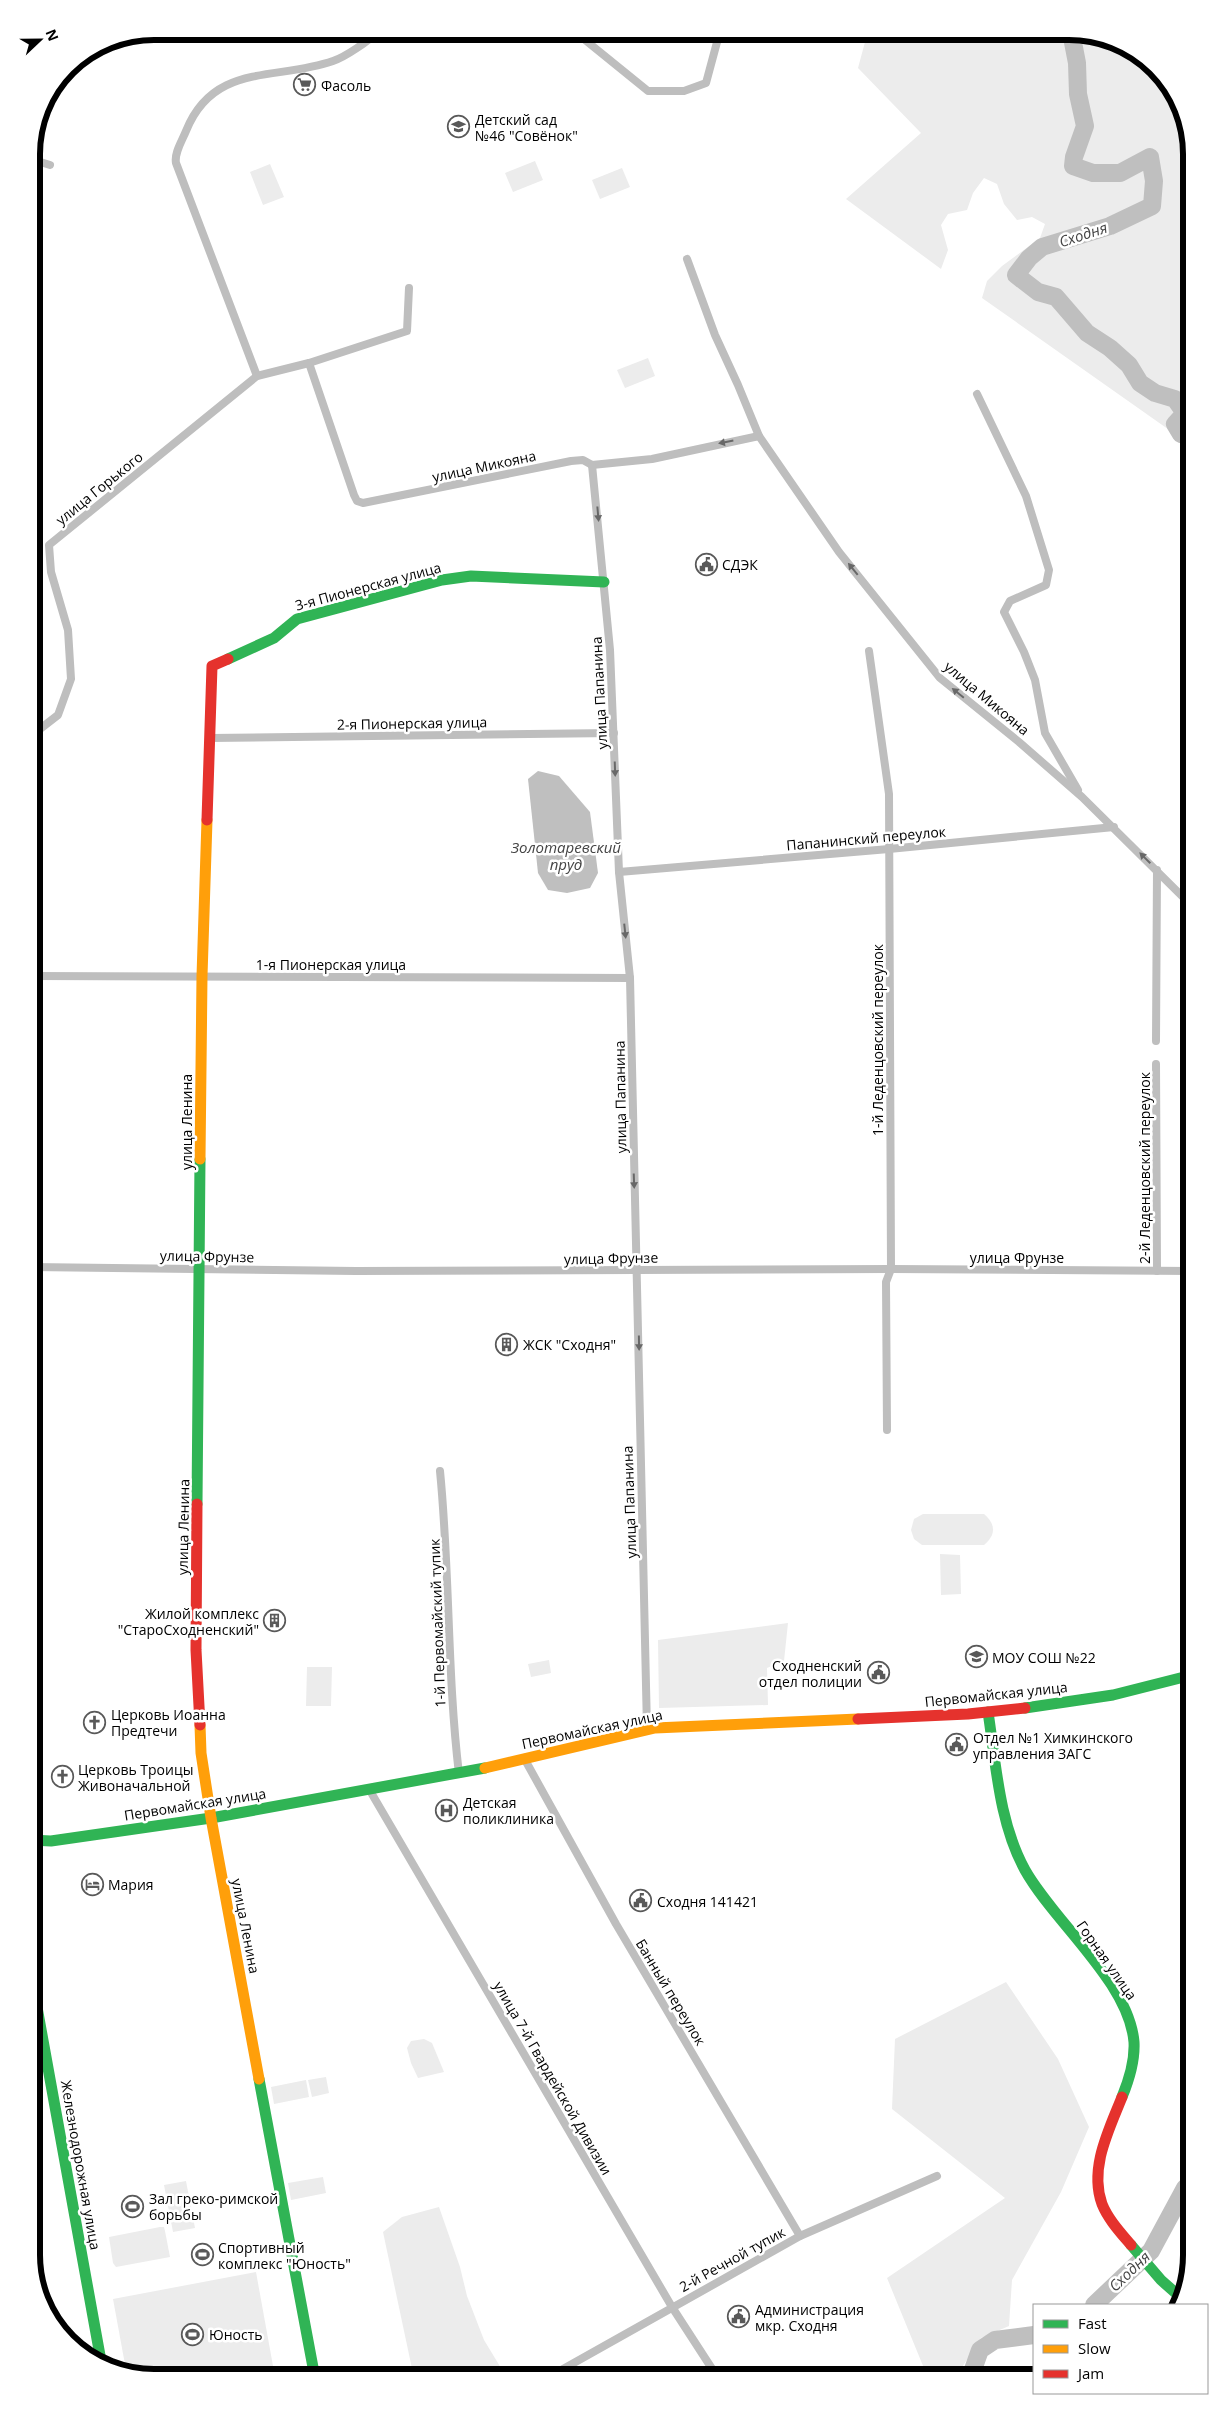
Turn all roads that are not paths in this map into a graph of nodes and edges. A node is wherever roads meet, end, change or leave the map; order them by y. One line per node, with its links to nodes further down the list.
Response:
1 (366, 40): 9 (street)
2 (586, 40): 3 (street)
3 (718, 40)
4 (40, 162): 5 (street)
5 (50, 165)
6 (686, 259): 11 (street, улица Микояна)
7 (409, 288): 8 (street, улица Горького)
8 (309, 363): 9 (street, улица Горького); 12 (street, улица Микояна)
9 (257, 376): 16 (street, улица Горького)
10 (977, 394): 19 (street)
11 (758, 436): 12 (street, улица Микояна, one-way to 12); 19 (street, улица Микояна, one-way to 11)
12 (592, 465): 13 (street, улица Папанина, one-way to 13)
13 (604, 582): 15 (street, 3-я Пионерская улица); 17 (street, улица Папанина)
14 (869, 651): 21 (street, 1-й Леденцовский переулок)
15 (212, 666): 18 (street, улица Ленина)
16 (40, 729)
17 (614, 733): 18 (street, 2-я Пионерская улица); 23 (street, улица Папанина, one-way to 23)
18 (210, 738): 26 (street, улица Ленина)
19 (1082, 797): 20 (street, улица Микояна)
20 (1114, 827): 21 (street, Папанинский переулок); 22 (street, улица Микояна, one-way to 20)
21 (888, 849): 23 (street, Папанинский переулок); 32 (street, 1-й Леденцовский переулок)
22 (1157, 870): 24 (street, улица Микояна); 28 (street)
23 (619, 872): 27 (street, улица Папанина, one-way to 27)
24 (1183, 897)
25 (40, 976): 26 (street, 1-я Пионерская улица)
26 (202, 976): 27 (street, 1-я Пионерская улица); 31 (street, улица Ленина)
27 (630, 978): 33 (street, улица Папанина, one-way to 33)
28 (1156, 1040)
29 (1156, 1064): 34 (street, 2-й Леденцовский переулок)
30 (40, 1267): 31 (street, улица Фрунзе)
31 (200, 1268): 33 (street, улица Фрунзе); 44 (street, улица Ленина)
32 (891, 1269): 33 (street, улица Фрунзе); 34 (street, улица Фрунзе); 36 (street, 1-й Леденцовский переулок)
33 (638, 1270): 40 (street, улица Папанина, one-way to 40)
34 (1158, 1270): 35 (street, улица Фрунзе)
35 (1183, 1271)
36 (887, 1430)
37 (440, 1471): 42 (street, 1-й Первомайский тупик)
38 (1183, 1677): 39 (street, Первомайская улица)
39 (988, 1712): 40 (street, Первомайская улица); 49 (street, Горная улица)
40 (647, 1729): 41 (street, Первомайская улица)
41 (524, 1758): 42 (street, Первомайская улица); 48 (street, Банный переулок)
42 (459, 1774): 43 (street, Первомайская улица)
43 (369, 1789): 44 (street, Первомайская улица); 50 (street, улица 7-й Гвардейской Дивизии)
44 (211, 1818): 45 (street, Первомайская улица); 52 (street, улица Ленина)
45 (40, 1840)
46 (40, 2023): 51 (street, Железнодорожная улица)
47 (937, 2176): 48 (street, 2-й Речной тупик)
48 (800, 2236): 50 (street, 2-й Речной тупик)
49 (1176, 2293)
50 (672, 2307): 53 (street, 2-й Речной тупик); 54 (street, улица 7-й Гвардейской Дивизии)
51 (101, 2356)
52 (313, 2369)
53 (563, 2369)
54 (712, 2369)

